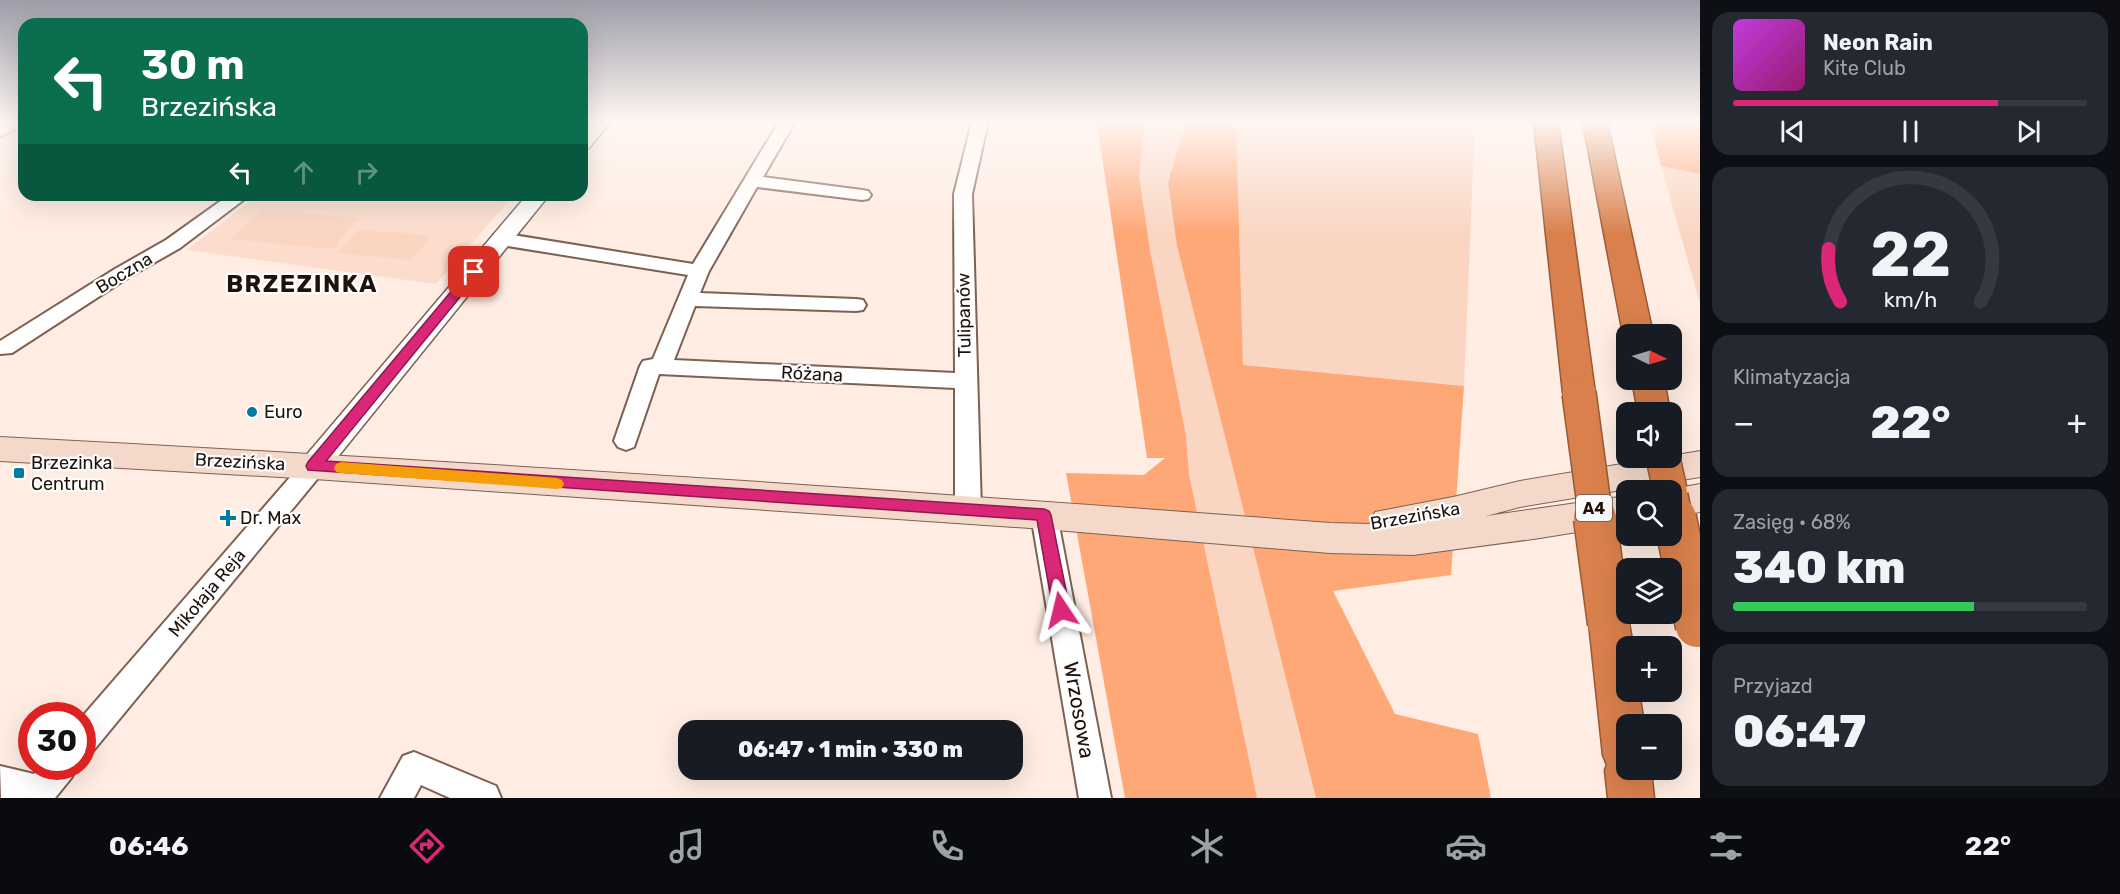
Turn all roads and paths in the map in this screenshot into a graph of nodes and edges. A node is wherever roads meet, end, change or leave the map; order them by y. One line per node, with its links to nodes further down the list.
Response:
1 (765, 159): 5 (street)
2 (971, 159): 16 (street, Tulipanów)
3 (1551, 159): 29 (highway, A4, bridge)
4 (1603, 159): 13 (highway)
5 (752, 181): 6 (street); 10 (street)
6 (862, 195)
7 (233, 201): 14 (street, Boczna)
8 (533, 201): 9 (street, Mikołaja Reja)
9 (501, 239): 10 (street); 20 (street, Mikołaja Reja)
10 (699, 271): 11 (street)
11 (686, 298): 12 (street); 15 (street)
12 (856, 305)
13 (1636, 324)
14 (1, 348)
15 (655, 367): 16 (street, Różana); 17 (street)
16 (965, 381): 23 (street, Tulipanów)
17 (626, 441)
18 (0, 449): 20 (main road, Brzezińska)
19 (1700, 464): 26 (main road, Brzezińska)
20 (314, 466): 23 (main road, Brzezińska); 30 (street, Mikołaja Reja)
21 (1700, 498): 22 (main road)
22 (1682, 500)
23 (968, 510): 25 (main road, Brzezińska)
24 (1616, 512): 26 (main road, Brzezińska)
25 (1044, 515): 26 (main road, Brzezińska); 37 (street, Wrzosowa)
26 (1286, 530)
27 (1681, 546): 28 (highway, bridge)
28 (1699, 633)
29 (1621, 714)
30 (96, 724)
31 (49, 780): 34 (street)
32 (1629, 780): 38 (highway)
33 (0, 782): 34 (street)
34 (37, 794)
35 (485, 797): 36 (street)
36 (396, 798)
37 (1095, 798)
38 (1631, 798)

